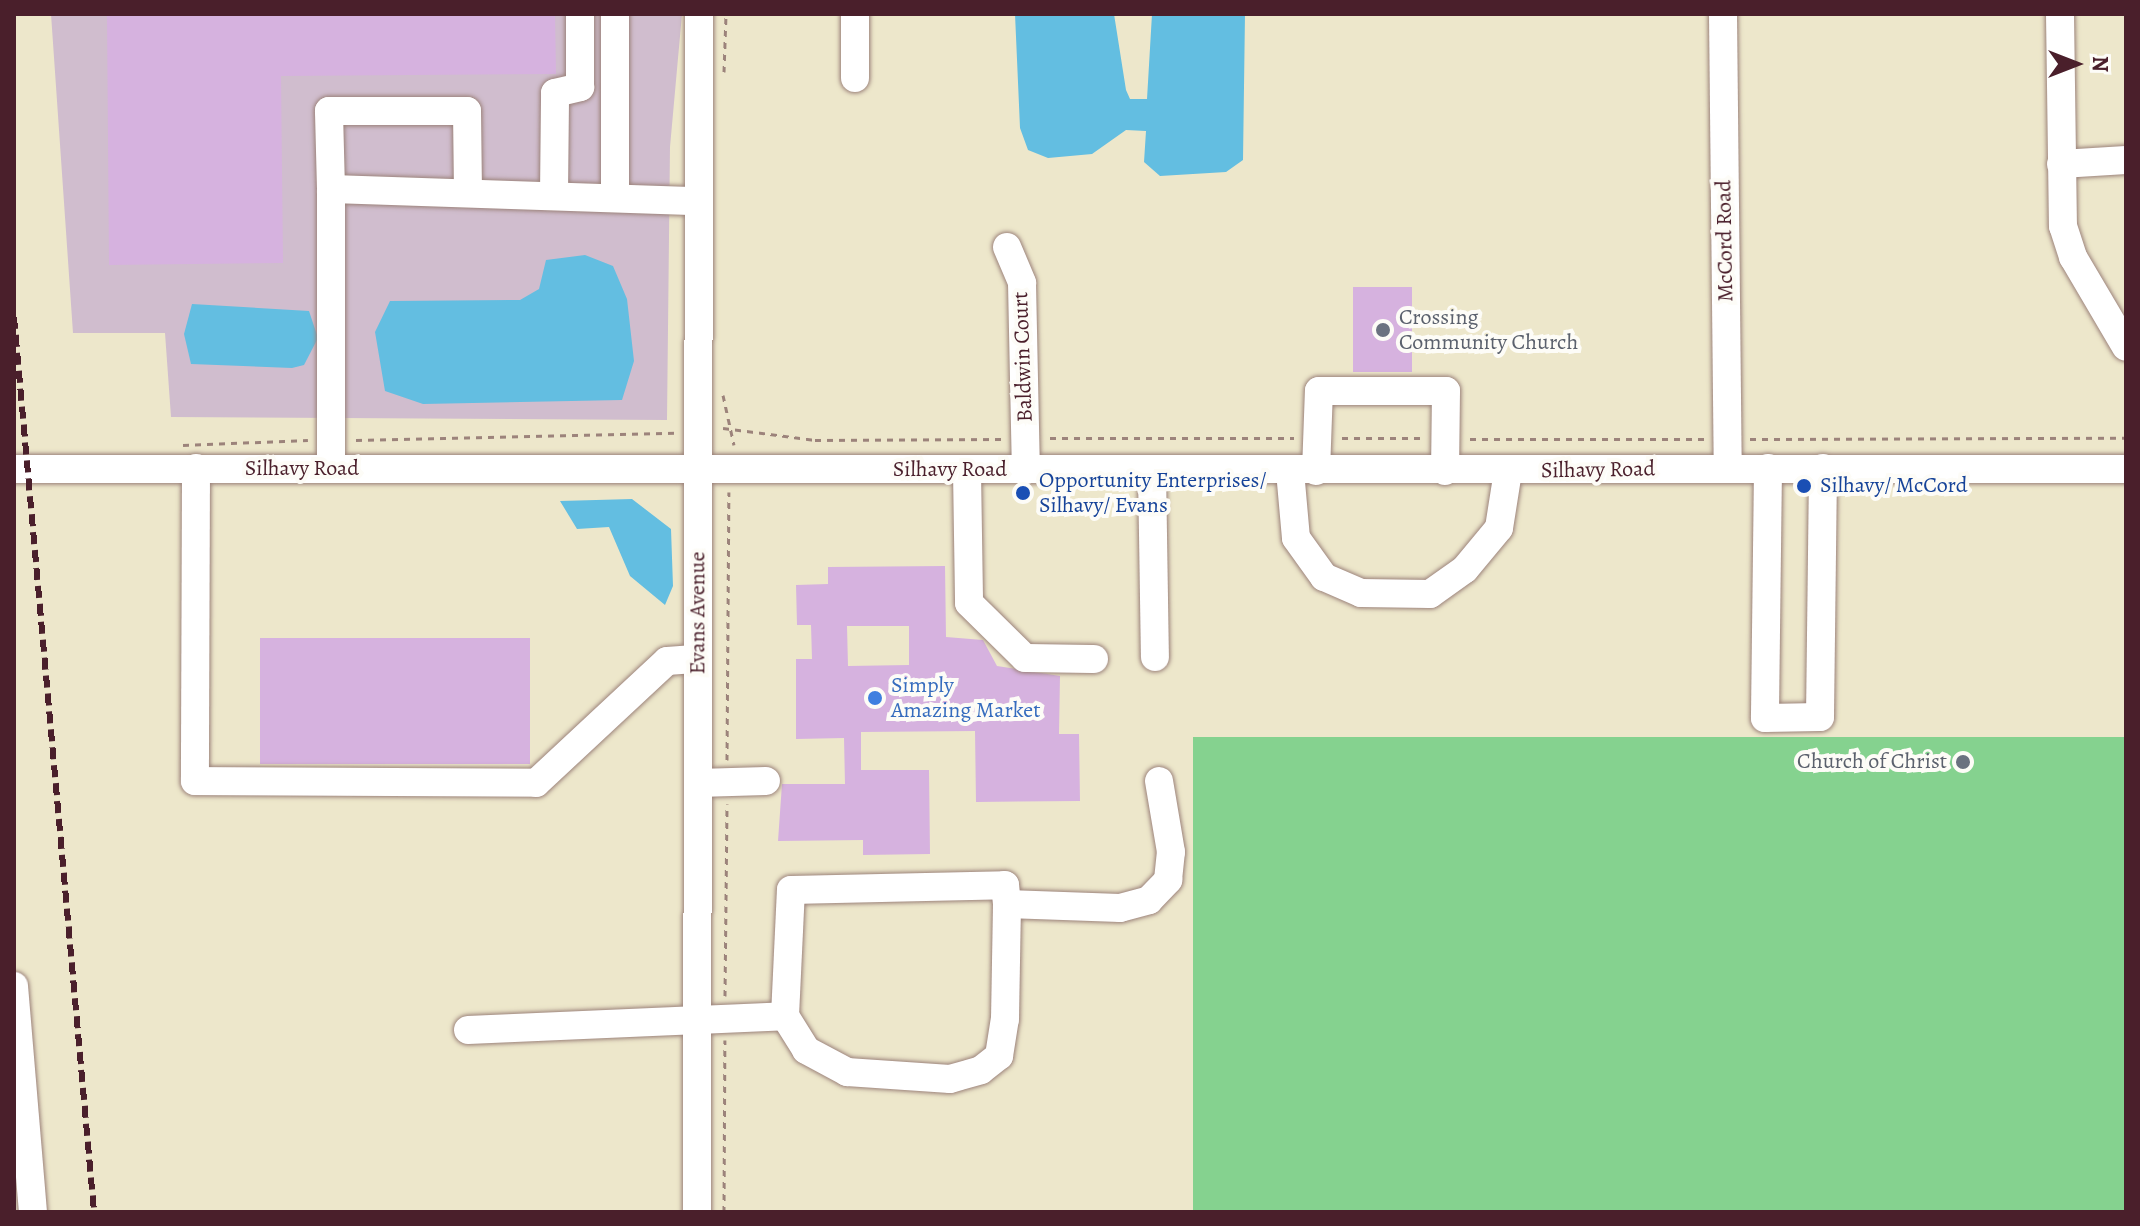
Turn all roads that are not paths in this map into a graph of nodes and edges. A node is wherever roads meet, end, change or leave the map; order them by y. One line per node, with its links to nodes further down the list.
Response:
1 (580, 14): 8 (street)
2 (615, 14): 9 (street)
3 (699, 14): 16 (street, Evans Avenue)
4 (855, 14): 7 (street)
5 (1723, 14): 19 (street, McCord Road)
6 (2060, 14): 11 (street)
7 (855, 78)
8 (580, 87): 9 (street); 14 (street)
9 (615, 88): 15 (street)
10 (2126, 160): 11 (street)
11 (2061, 164): 18 (street)
12 (331, 189): 13 (street); 13 (street); 24 (street)
13 (468, 189): 14 (street)
14 (554, 195): 15 (street)
15 (615, 197): 16 (street)
16 (699, 201): 27 (street, Evans Avenue)
17 (1007, 247): 26 (street, Baldwin Court)
18 (2126, 347)
19 (1728, 467): 21 (street, Silhavy Road); 32 (street, Silhavy Road)
20 (196, 468): 23 (street, Silhavy Road); 24 (street, Silhavy Road); 34 (street)
21 (1768, 468): 22 (street, Silhavy Road); 22 (street)
22 (1823, 468): 25 (street, Silhavy Road)
23 (14, 469)
24 (331, 469): 27 (street, Silhavy Road)
25 (2126, 469)
26 (1026, 470): 28 (street, Silhavy Road); 29 (street, Silhavy Road)
27 (698, 471): 28 (street, Silhavy Road); 34 (street, Evans Avenue)
28 (967, 471): 35 (street)
29 (1152, 471): 30 (street, Silhavy Road); 33 (street)
30 (1303, 471): 31 (street, Silhavy Road); 31 (street); 32 (street)
31 (1445, 471): 32 (street, Silhavy Road)
32 (1508, 471)
33 (1155, 657)
34 (698, 659): 38 (street, Evans Avenue)
35 (1094, 659)
36 (766, 781): 38 (street)
37 (1159, 781): 39 (street)
38 (698, 783): 42 (street, Evans Avenue)
39 (1007, 904): 41 (street); 41 (street)
40 (14, 986): 44 (street)
41 (785, 1016): 42 (street)
42 (712, 1017): 43 (street); 45 (street, Evans Avenue)
43 (468, 1030)
44 (33, 1212)
45 (697, 1212)

